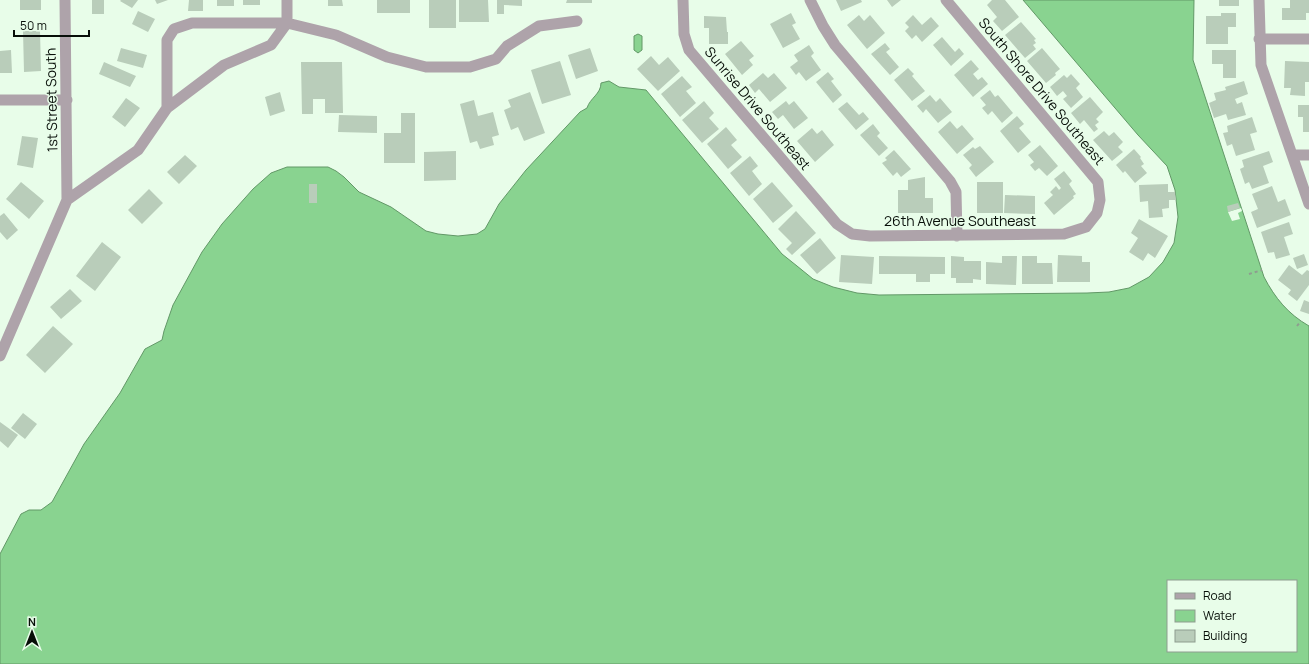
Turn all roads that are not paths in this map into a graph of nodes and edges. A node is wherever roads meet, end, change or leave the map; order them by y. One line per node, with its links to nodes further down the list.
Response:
1 (65, 0): 12 (street, 1st Street South)
2 (287, 0): 8 (street)
3 (683, 0): 18 (street, Sunrise Drive Southeast)
4 (810, 0): 20 (street)
5 (946, 0): 19 (street, South Shore Drive Southeast)
6 (1259, 0): 9 (street)
7 (576, 21): 8 (street)
8 (287, 23): 13 (street); 13 (street)
9 (1259, 39): 10 (street); 14 (street)
10 (1309, 39)
11 (0, 100): 12 (street)
12 (67, 100): 16 (street, 1st Street South)
13 (167, 108): 16 (street)
14 (1293, 155): 15 (street); 17 (street)
15 (1309, 155)
16 (67, 200): 21 (street)
17 (1309, 204)
18 (837, 224): 20 (street, 26th Avenue Southeast)
19 (1086, 227): 20 (street, 26th Avenue Southeast)
20 (957, 236)
21 (0, 356)

